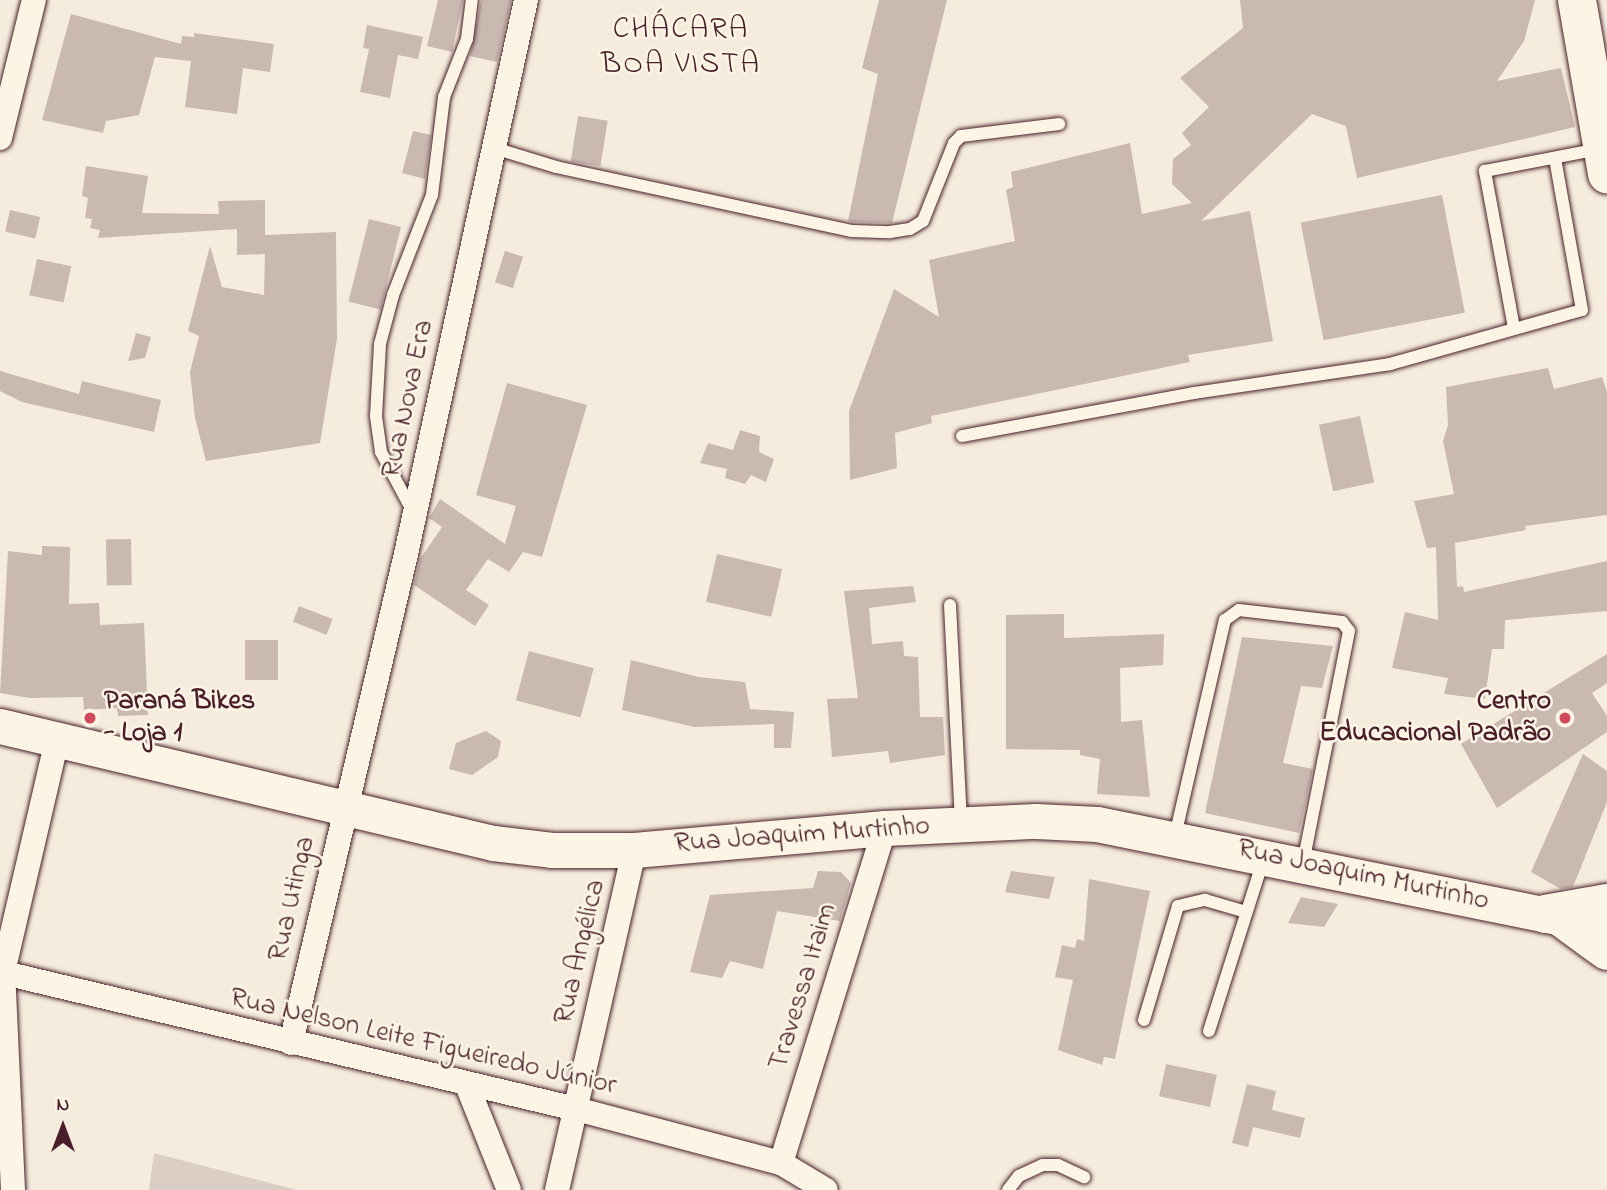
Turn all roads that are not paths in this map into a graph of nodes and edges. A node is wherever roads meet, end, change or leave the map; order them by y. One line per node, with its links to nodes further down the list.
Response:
1 (34, 0): 7 (street)
2 (472, 0): 15 (lane)
3 (526, 0): 10 (street, Rua Nova Era)
4 (1577, 0): 12 (main road)
5 (1604, 0): 6 (main road)
6 (1607, 19)
7 (9, 71): 9 (street)
8 (1059, 124): 10 (lane)
9 (0, 138)
10 (494, 148): 15 (street, Rua Nova Era)
11 (1555, 158): 12 (lane); 13 (lane); 13 (lane)
12 (1605, 161)
13 (1514, 328): 14 (lane)
14 (962, 436)
15 (415, 514): 19 (street, Rua Nova Era)
16 (950, 604): 20 (lane)
17 (0, 726): 18 (main road, Rua Joaquim Murtinho)
18 (57, 740): 19 (main road, Rua Joaquim Murtinho); 31 (street)
19 (344, 810): 23 (main road, Rua Joaquim Murtinho); 34 (street, Rua Utinga)
20 (961, 825): 21 (main road, Rua Joaquim Murtinho); 22 (main road, Rua Joaquim Murtinho)
21 (885, 828): 23 (main road, Rua Joaquim Murtinho); 37 (street, Travessa Itaim)
22 (1175, 836): 24 (main road, Rua Joaquim Murtinho); 25 (lane)
23 (634, 850): 36 (street, Rua Angélica)
24 (1264, 857): 25 (main road, Rua Joaquim Murtinho); 27 (lane)
25 (1303, 865): 28 (main road, Rua Joaquim Murtinho)
26 (1607, 903): 28 (main road)
27 (1245, 912): 32 (lane); 33 (lane)
28 (1552, 915): 29 (main road, Rua Joaquim Murtinho); 30 (main road)
29 (1607, 927)
30 (1607, 951)
31 (2, 972): 34 (street, Rua Nelson Leite Figueiredo Júnior); 39 (street)
32 (1144, 1020)
33 (1209, 1031)
34 (291, 1043): 35 (street, Rua Nelson Leite Figueiredo Júnior)
35 (467, 1085): 36 (street, Rua Nelson Leite Figueiredo Júnior); 40 (street)
36 (576, 1109): 37 (street, Rua Nelson Leite Figueiredo Júnior); 41 (street, Rua Angélica)
37 (781, 1163): 42 (street, Rua Nelson Leite Figueiredo Júnior)
38 (1084, 1177): 43 (lane)
39 (13, 1190)
40 (509, 1190)
41 (557, 1190)
42 (825, 1190)
43 (1008, 1190)

